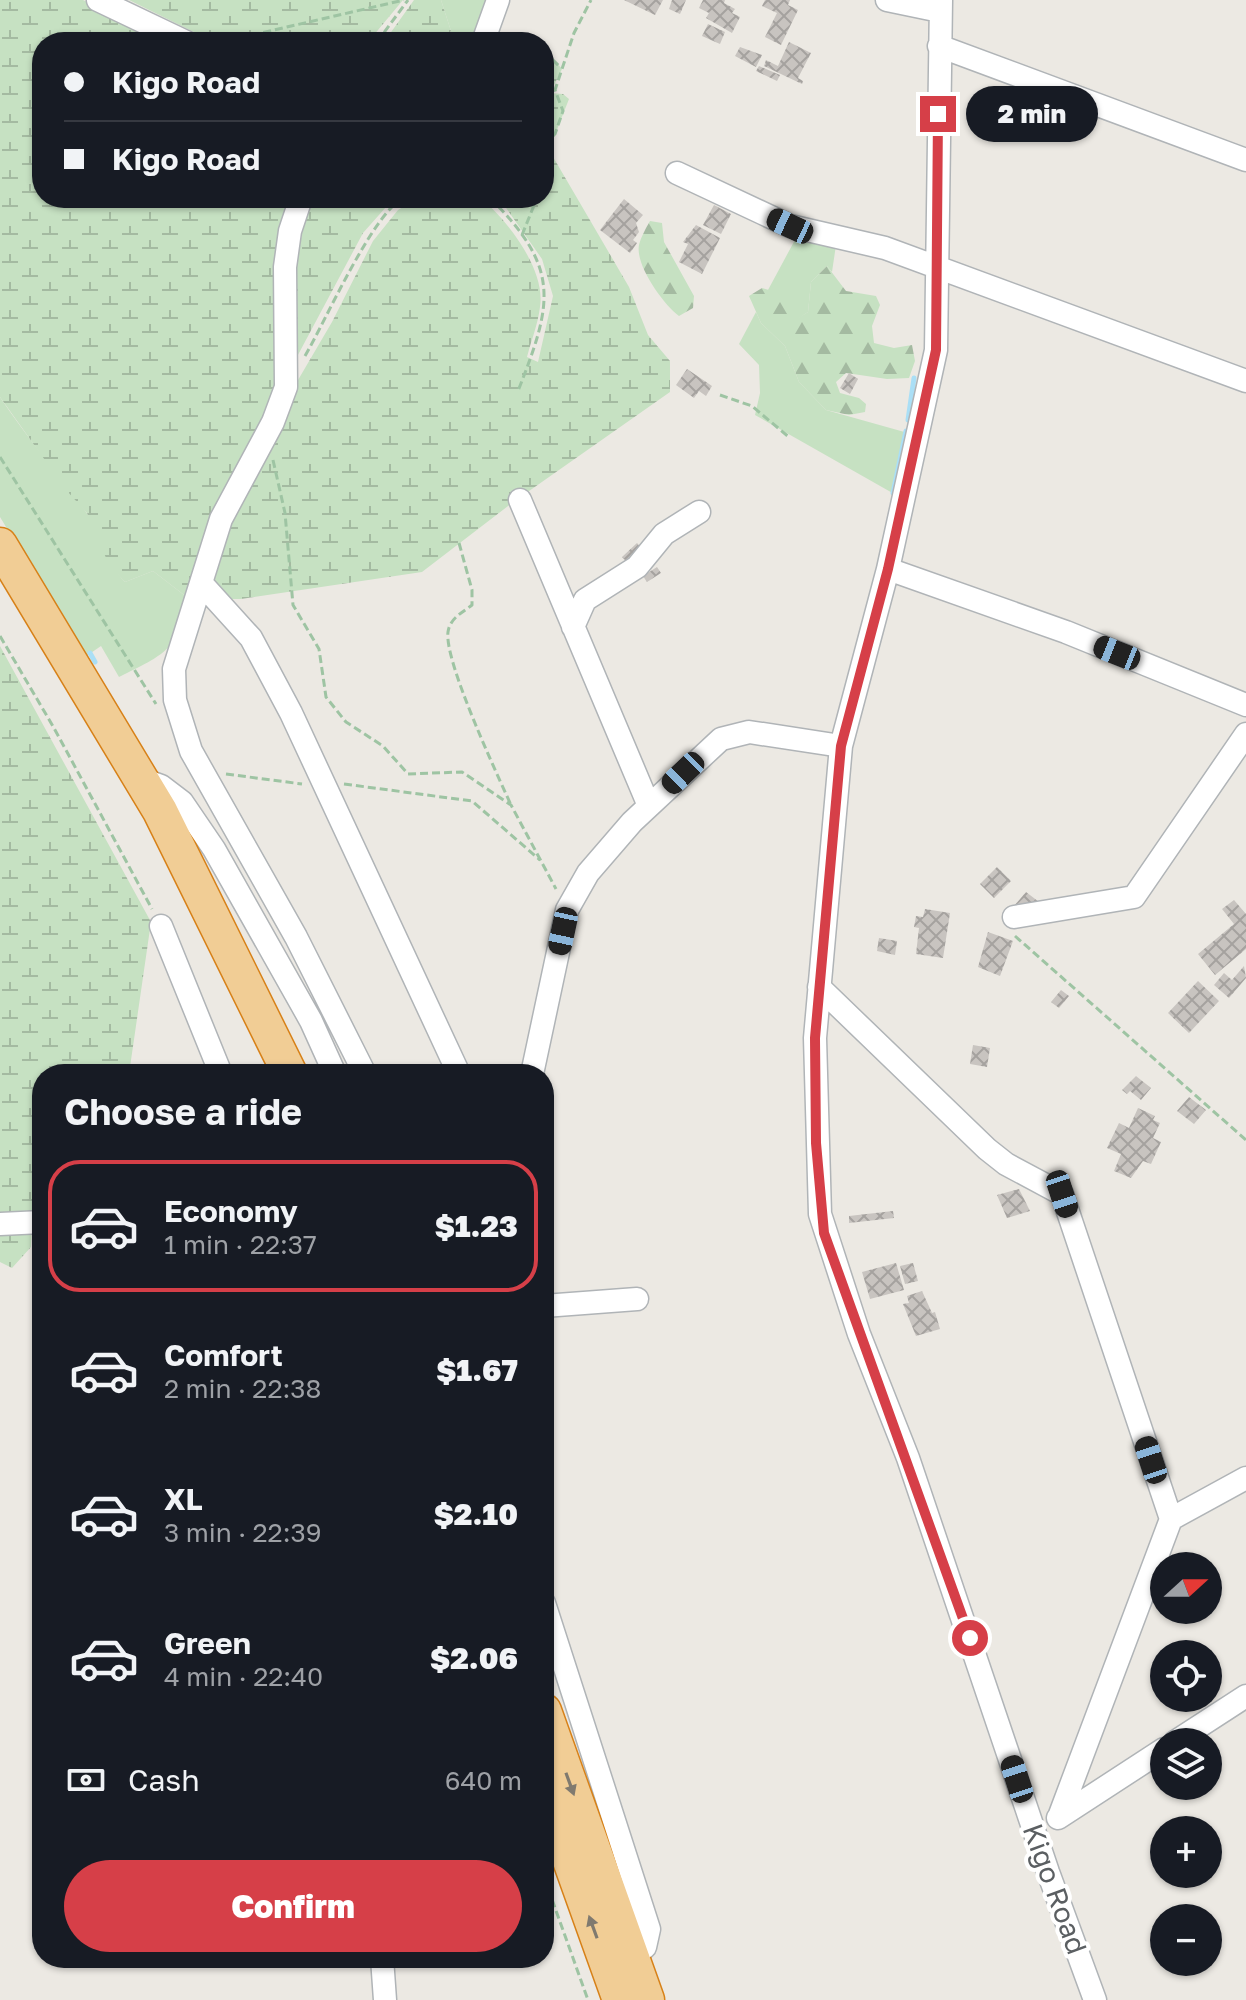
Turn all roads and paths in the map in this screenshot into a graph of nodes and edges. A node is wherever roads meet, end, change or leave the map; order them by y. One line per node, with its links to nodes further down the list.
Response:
1 (98, 0): 7 (street)
2 (406, 0): 8 (path); 9 (path)
3 (498, 0): 10 (street)
4 (591, 0): 13 (path)
5 (887, 0): 6 (street)
6 (940, 6): 11 (street, Kigo Road)
7 (165, 32)
8 (266, 32)
9 (384, 32)
10 (492, 32)
11 (939, 46): 15 (street); 22 (street, Kigo Road)
12 (554, 61): 13 (path)
13 (562, 69): 14 (path)
14 (554, 135)
15 (1246, 160)
16 (677, 173): 22 (street)
17 (298, 208): 24 (street)
18 (391, 208): 24 (path)
19 (498, 208): 21 (path)
20 (533, 208): 21 (path)
21 (521, 237): 25 (path)
22 (936, 267): 23 (street); 34 (street, Kigo Road)
23 (1246, 381)
24 (286, 387): 27 (street)
25 (518, 391)
26 (720, 395): 28 (path)
27 (267, 433): 36 (street); 46 (path)
28 (790, 438)
29 (0, 457): 40 (path)
30 (520, 500): 37 (street)
31 (699, 512): 37 (street)
32 (459, 543): 46 (path)
33 (0, 545): 44 (highway)
34 (888, 569): 39 (street); 42 (street, Kigo Road)
35 (0, 580): 54 (highway)
36 (202, 584): 43 (street); 45 (street)
37 (573, 627): 47 (street)
38 (0, 636): 51 (path)
39 (1246, 705)
40 (160, 711)
41 (1246, 734): 50 (street)
42 (841, 746): 47 (street); 52 (street, Kigo Road)
43 (201, 771): 45 (path); 57 (street)
44 (140, 778): 55 (highway); 56 (street)
45 (324, 780): 48 (path); 58 (street)
46 (511, 805): 48 (path)
47 (649, 806): 49 (street)
48 (540, 860): 49 (path)
49 (567, 910): 59 (street)
50 (1012, 924): 60 (path)
51 (161, 926): 53 (street)
52 (819, 987): 66 (street); 74 (street, Kigo Road)
53 (217, 1064)
54 (260, 1064)
55 (285, 1064)
56 (330, 1064)
57 (360, 1064)
58 (454, 1064)
59 (534, 1064)
60 (1246, 1140)
61 (32, 1222): 62 (street)
62 (0, 1224)
63 (637, 1299): 64 (street)
64 (554, 1305)
65 (1246, 1478): 66 (street)
66 (1171, 1519): 73 (street)
67 (554, 1634): 76 (street)
68 (1246, 1696): 69 (street)
69 (1197, 1728)
70 (554, 1739): 76 (highway, one-way to 76)
71 (1150, 1758): 73 (street)
72 (554, 1816): 80 (highway, one-way to 72)
73 (1059, 1817): 74 (street)
74 (1035, 1832): 82 (street, Kigo Road)
75 (554, 1905): 79 (path)
76 (632, 1957): 81 (highway)
77 (383, 1968): 78 (street)
78 (385, 2000)
79 (588, 2000)
80 (620, 2000)
81 (647, 2000)
82 (1095, 2000)

